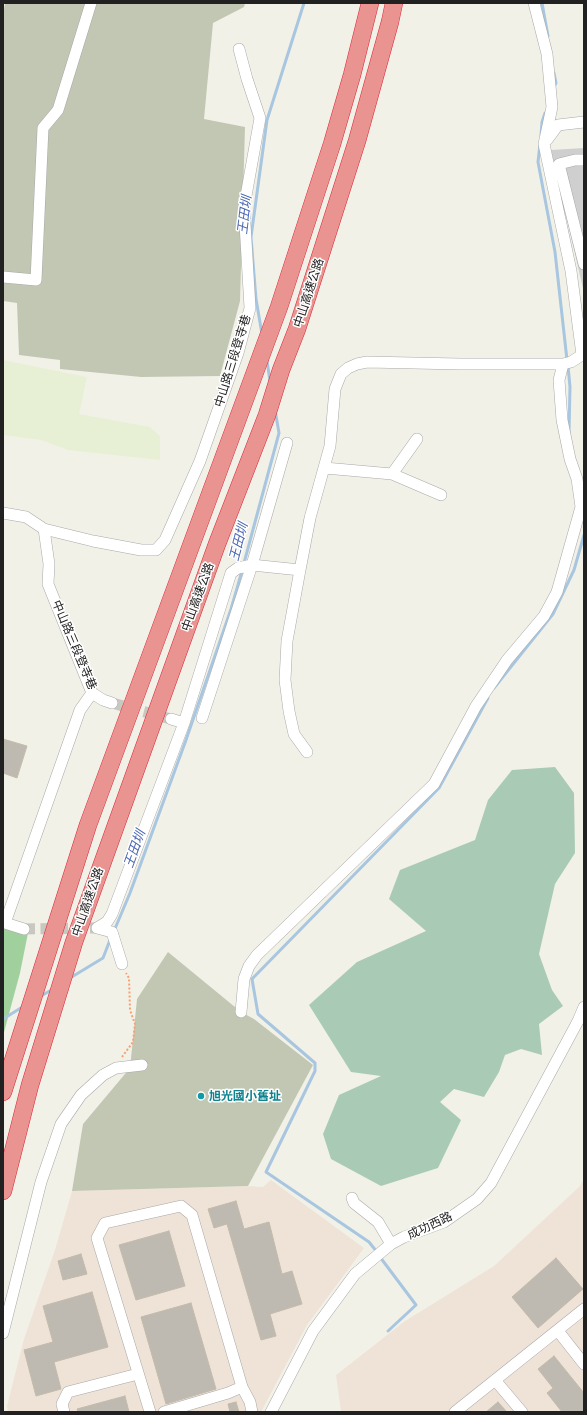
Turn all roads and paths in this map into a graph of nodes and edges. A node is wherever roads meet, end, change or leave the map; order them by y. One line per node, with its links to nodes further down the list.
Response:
1 (91, 3): 10 (street)
2 (370, 3): 34 (highway, 中山高速公路)
3 (394, 3): 35 (highway, 中山高速公路)
4 (534, 3): 7 (street)
5 (239, 49): 19 (street, 中山路三段登寺巷)
6 (584, 122): 7 (street)
7 (544, 144): 11 (street)
8 (584, 160): 9 (street)
9 (584, 264)
10 (3, 277)
11 (583, 353): 12 (street)
12 (567, 363): 15 (street); 31 (street)
13 (417, 439): 16 (street)
14 (287, 443): 20 (street)
15 (325, 468): 16 (street); 21 (street)
16 (392, 474): 17 (street)
17 (441, 495)
18 (3, 513): 19 (street, 中山路三段登寺巷)
19 (44, 529): 22 (street, 中山路三段登寺巷)
20 (252, 564): 21 (street); 24 (street); 26 (street)
21 (300, 570): 27 (street)
22 (92, 692): 23 (street, 中山路三段登寺巷); 28 (street)
23 (112, 703)
24 (202, 718)
25 (171, 719): 26 (street)
26 (184, 723): 29 (street)
27 (307, 752)
28 (24, 929)
29 (122, 964): 32 (path)
30 (584, 1007): 37 (street, 成功西路)
31 (241, 1012)
32 (118, 1061)
33 (142, 1065): 40 (street)
34 (3, 1092)
35 (3, 1191)
36 (352, 1198): 37 (street)
37 (391, 1244): 49 (street, 成功西路)
38 (584, 1309): 39 (street)
39 (558, 1331): 41 (street); 43 (street)
40 (3, 1333)
41 (584, 1364)
42 (138, 1374): 44 (street); 45 (street); 46 (street)
43 (495, 1380): 50 (street); 51 (street)
44 (242, 1387): 47 (street); 48 (street)
45 (64, 1412)
46 (150, 1412)
47 (164, 1412)
48 (252, 1412)
49 (271, 1412)
50 (455, 1412)
51 (522, 1412)

